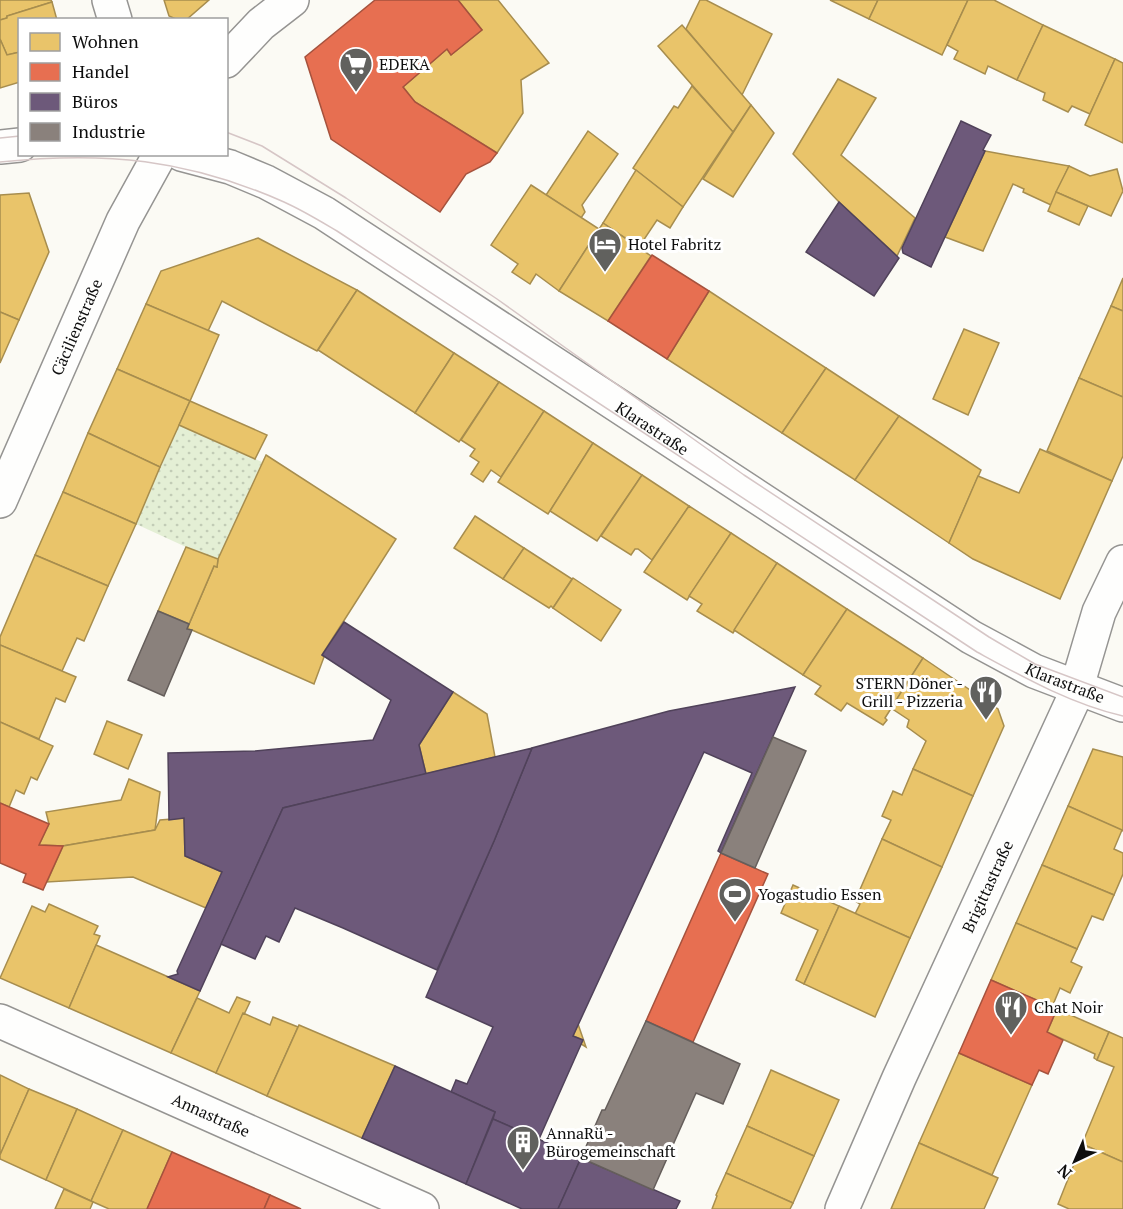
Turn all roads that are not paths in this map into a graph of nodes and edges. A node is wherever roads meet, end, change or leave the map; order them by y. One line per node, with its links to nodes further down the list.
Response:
1 (109, 0): 3 (street)
2 (292, 0): 4 (street)
3 (114, 18)
4 (228, 59)
5 (18, 145): 6 (street)
6 (0, 147)
7 (159, 156): 9 (street, Cäcilienstraße)
8 (189, 156): 11 (street, Klarastraße)
9 (0, 501)
10 (1123, 562): 11 (street, Brigittastraße)
11 (1077, 688): 12 (street, Klarastraße); 15 (street, Brigittastraße)
12 (1123, 705)
13 (0, 1021): 14 (street, Annastraße)
14 (422, 1209)
15 (842, 1209)

